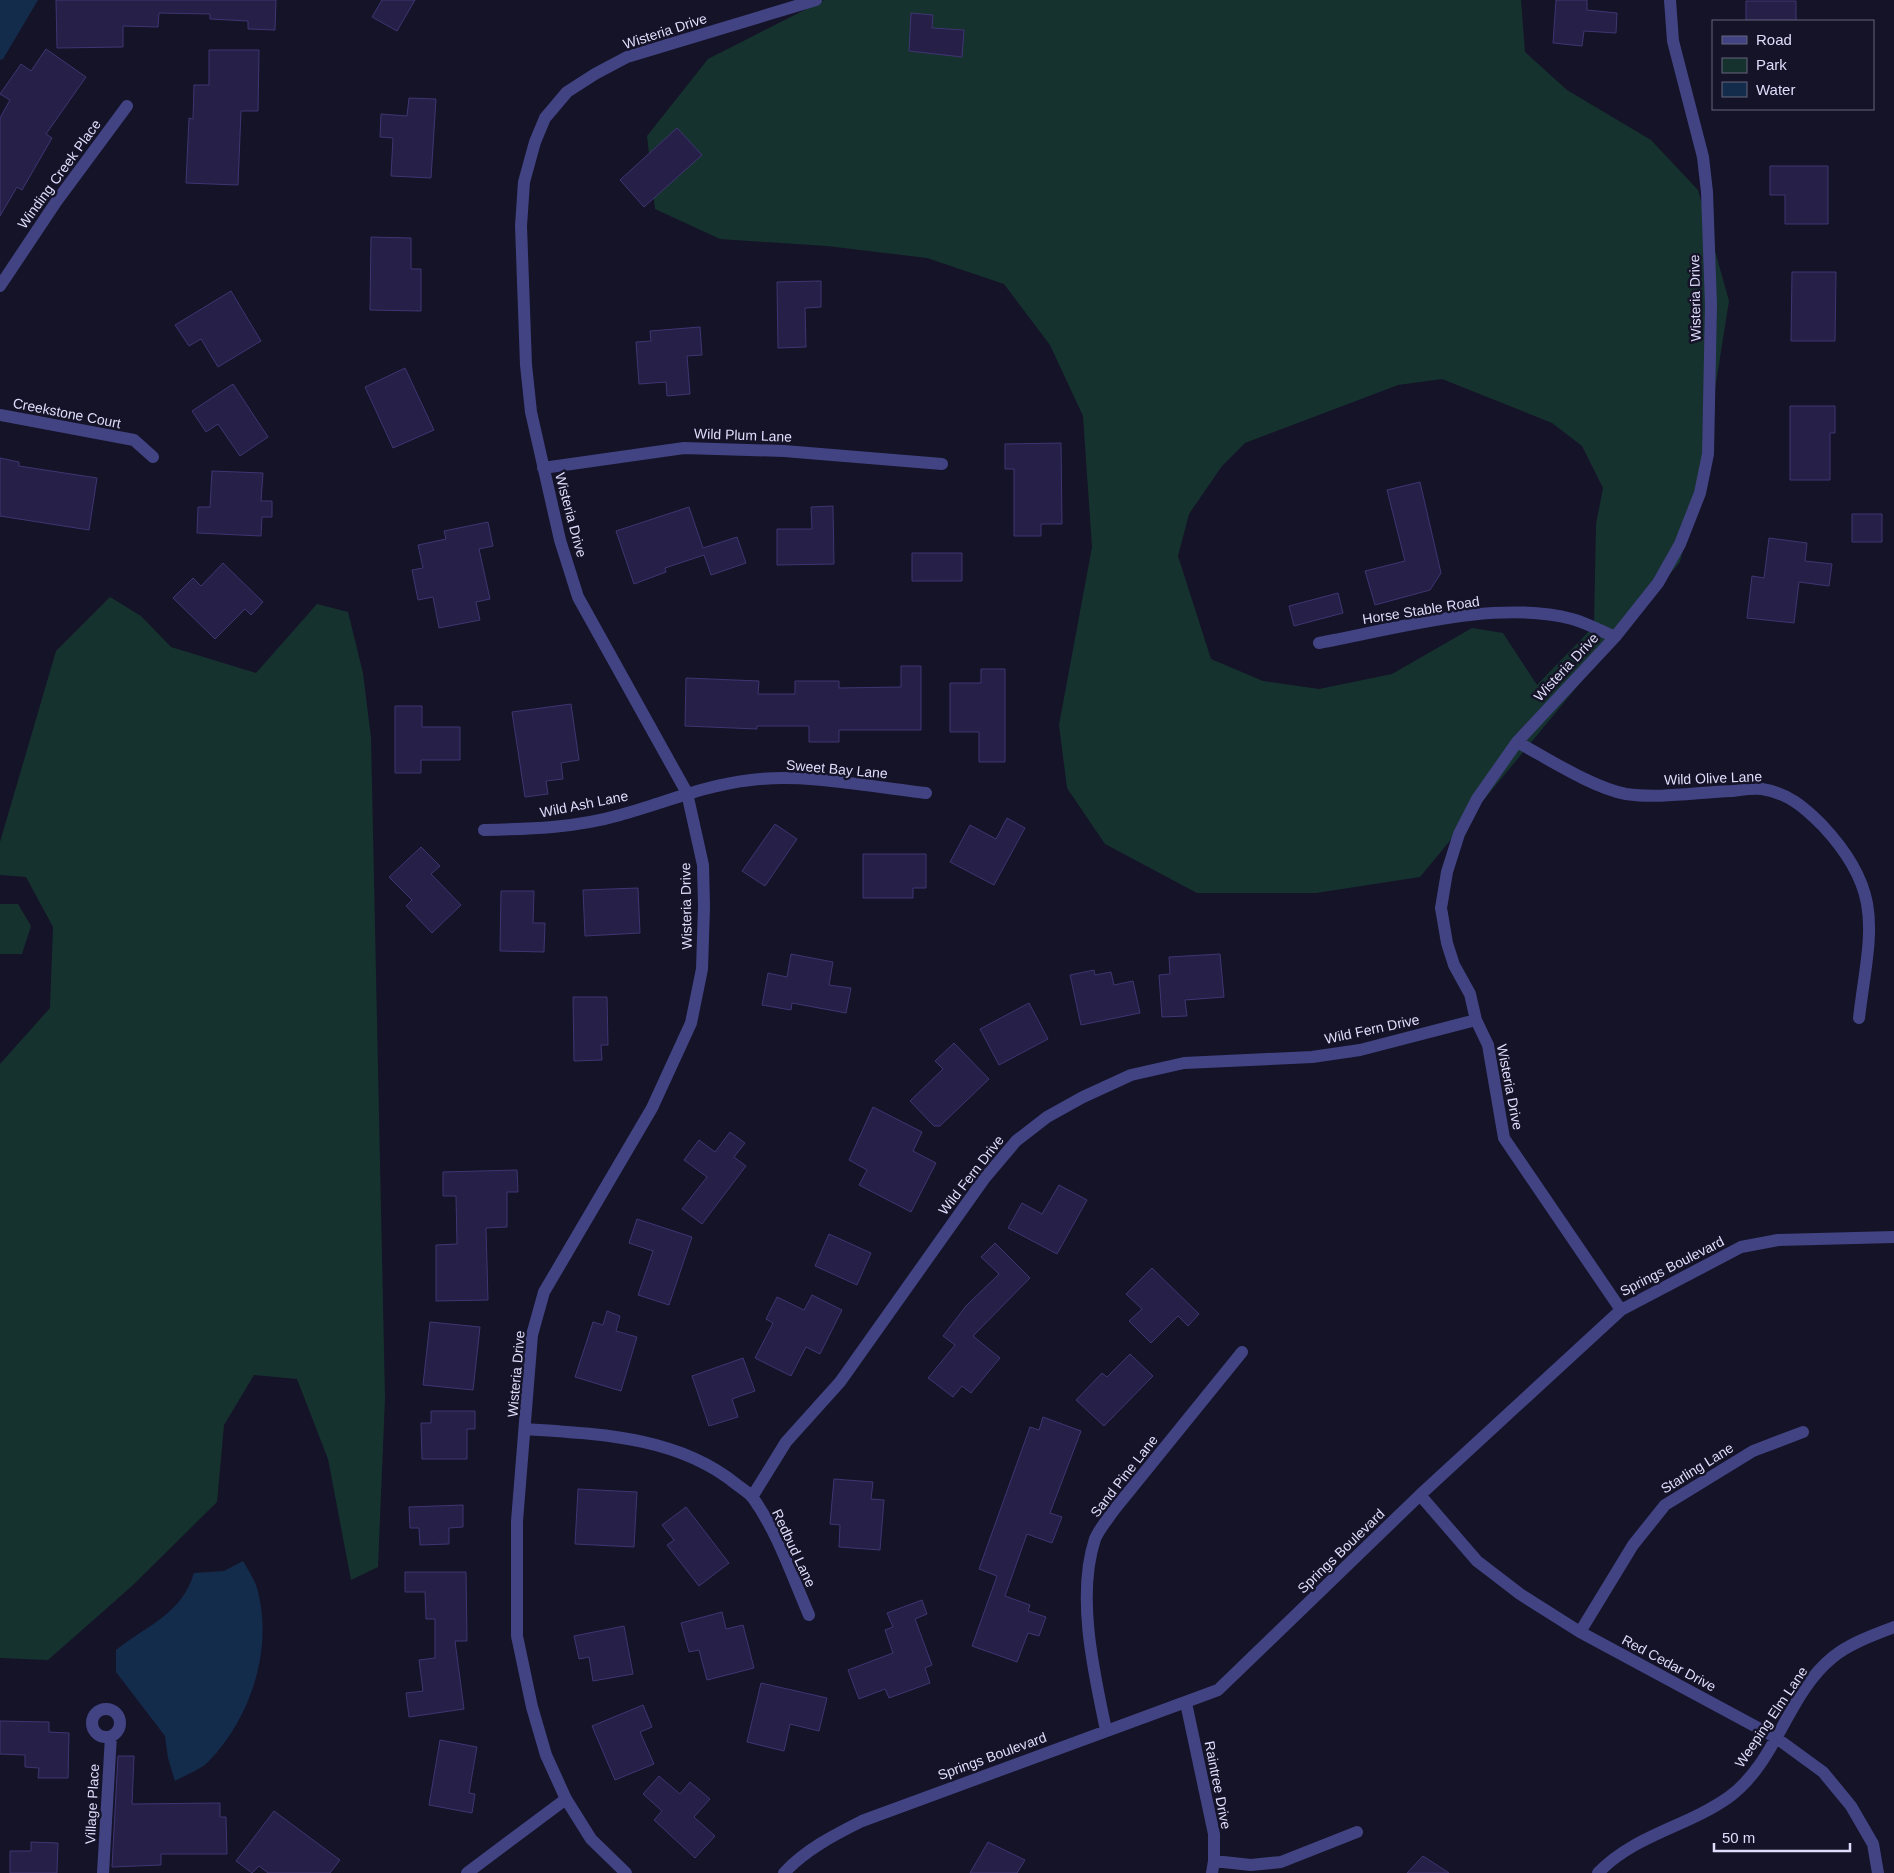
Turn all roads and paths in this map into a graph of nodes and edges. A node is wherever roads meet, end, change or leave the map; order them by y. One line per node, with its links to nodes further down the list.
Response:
1 (816, 0): 8 (street, Wisteria Drive)
2 (1670, 0): 9 (street, Wisteria Drive)
3 (127, 106): 4 (street, Winding Creek Place)
4 (0, 286)
5 (0, 415): 6 (street, Creekstone Court)
6 (153, 457)
7 (942, 464): 8 (street, Wild Plum Lane)
8 (543, 468): 12 (street, Wisteria Drive)
9 (1614, 637): 10 (street, Horse Stable Road); 11 (street, Wisteria Drive)
10 (1319, 643)
11 (1517, 742): 15 (street, Wild Olive Lane); 16 (street, Wisteria Drive)
12 (687, 793): 13 (street, Sweet Bay Lane); 14 (street, Wild Ash Lane); 20 (street, Wisteria Drive)
13 (926, 793)
14 (484, 830)
15 (1859, 1018)
16 (1476, 1020): 18 (street, Wisteria Drive); 23 (street, Wild Fern Drive)
17 (1894, 1237): 18 (street, Springs Boulevard)
18 (1621, 1310): 22 (street, Springs Boulevard)
19 (1242, 1352): 28 (street, Sand Pine Lane)
20 (526, 1429): 23 (street, Redbud Lane); 31 (street, Wisteria Drive)
21 (1803, 1432): 26 (street, Starling Lane)
22 (1420, 1495): 26 (street, Red Cedar Drive); 27 (street, Springs Boulevard)
23 (752, 1497): 24 (street, Redbud Lane)
24 (809, 1615)
25 (1894, 1626): 30 (street, Weeping Elm Lane)
26 (1580, 1632): 30 (street, Red Cedar Drive)
27 (1186, 1703): 28 (street, Springs Boulevard); 33 (street, Raintree Drive)
28 (1106, 1730): 37 (street, Springs Boulevard)
29 (111, 1736): 34 (street, Village Place)
30 (1776, 1737): 38 (street, Weeping Elm Lane); 39 (street, Red Cedar Drive)
31 (566, 1799): 35 (street); 36 (street, Wisteria Drive)
32 (1357, 1832): 33 (street)
33 (1213, 1867)
34 (103, 1873)
35 (467, 1873)
36 (626, 1873)
37 (784, 1873)
38 (1598, 1873)
39 (1878, 1873)

